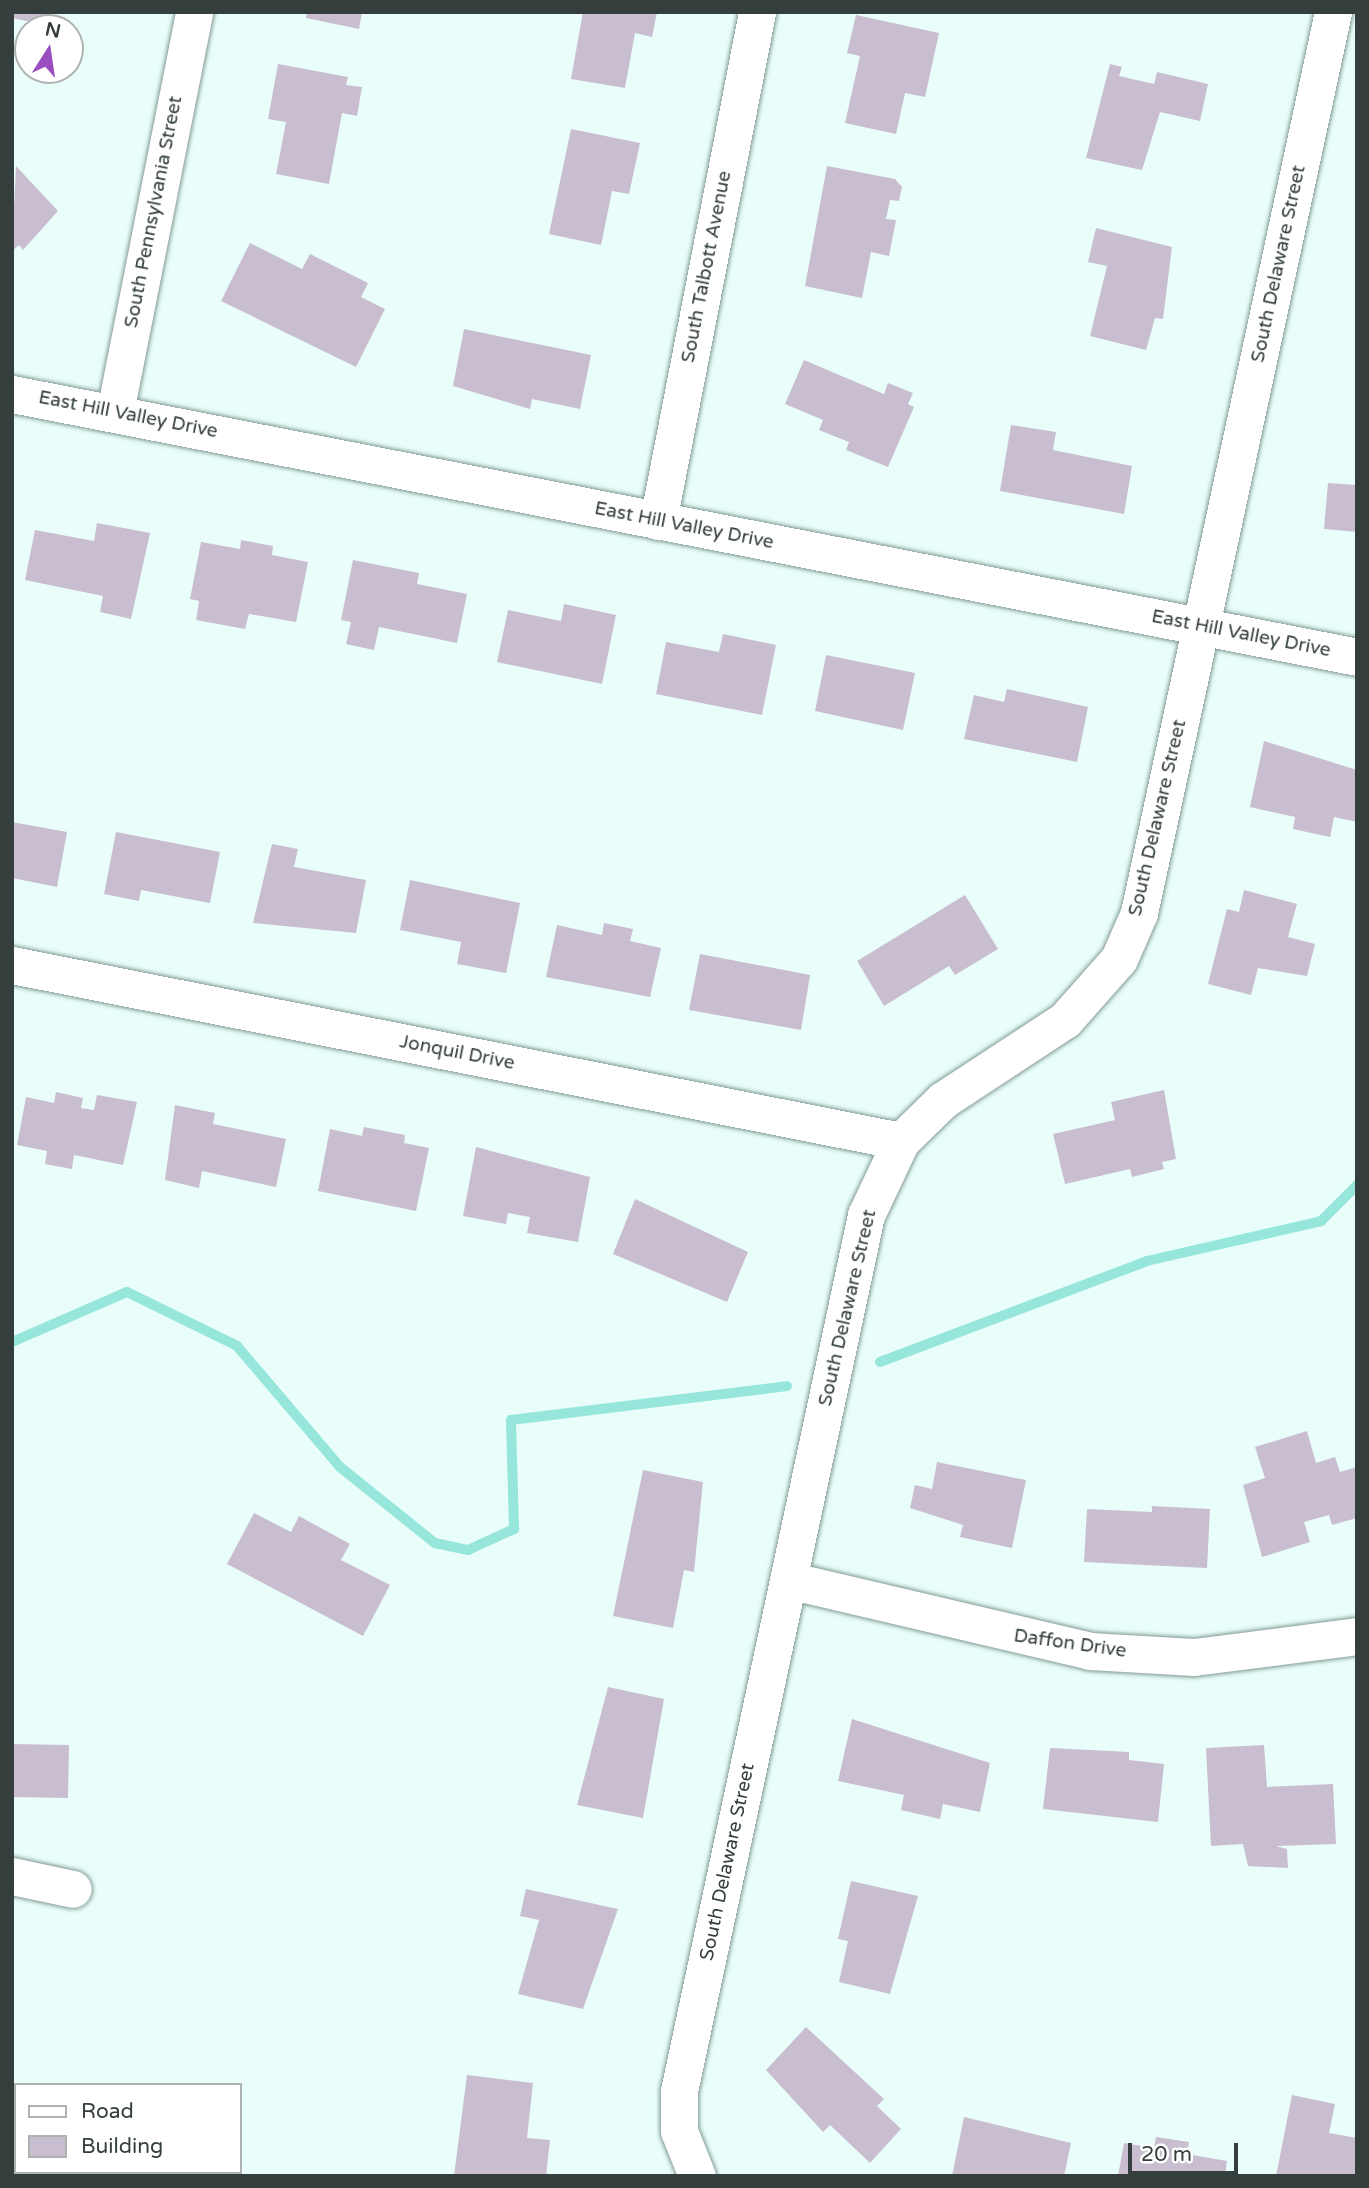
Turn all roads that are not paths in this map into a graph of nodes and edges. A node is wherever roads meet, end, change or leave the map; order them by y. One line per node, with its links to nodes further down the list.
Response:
1 (194, 12): 5 (street, South Pennsylvania Street)
2 (757, 12): 6 (street, South Talbott Avenue)
3 (1333, 12): 7 (street, South Delaware Street)
4 (12, 394): 5 (street, East Hill Valley Drive)
5 (115, 412): 6 (street, East Hill Valley Drive)
6 (657, 521): 7 (street, East Hill Valley Drive)
7 (1202, 625): 8 (street, East Hill Valley Drive); 10 (street, South Delaware Street)
8 (1357, 657)
9 (12, 965): 10 (street, Jonquil Drive)
10 (901, 1141): 11 (street, South Delaware Street)
11 (788, 1580): 12 (street, Daffon Drive); 15 (street, South Delaware Street)
12 (1357, 1636)
13 (12, 1876): 14 (street)
14 (74, 1889)
15 (697, 2175)

